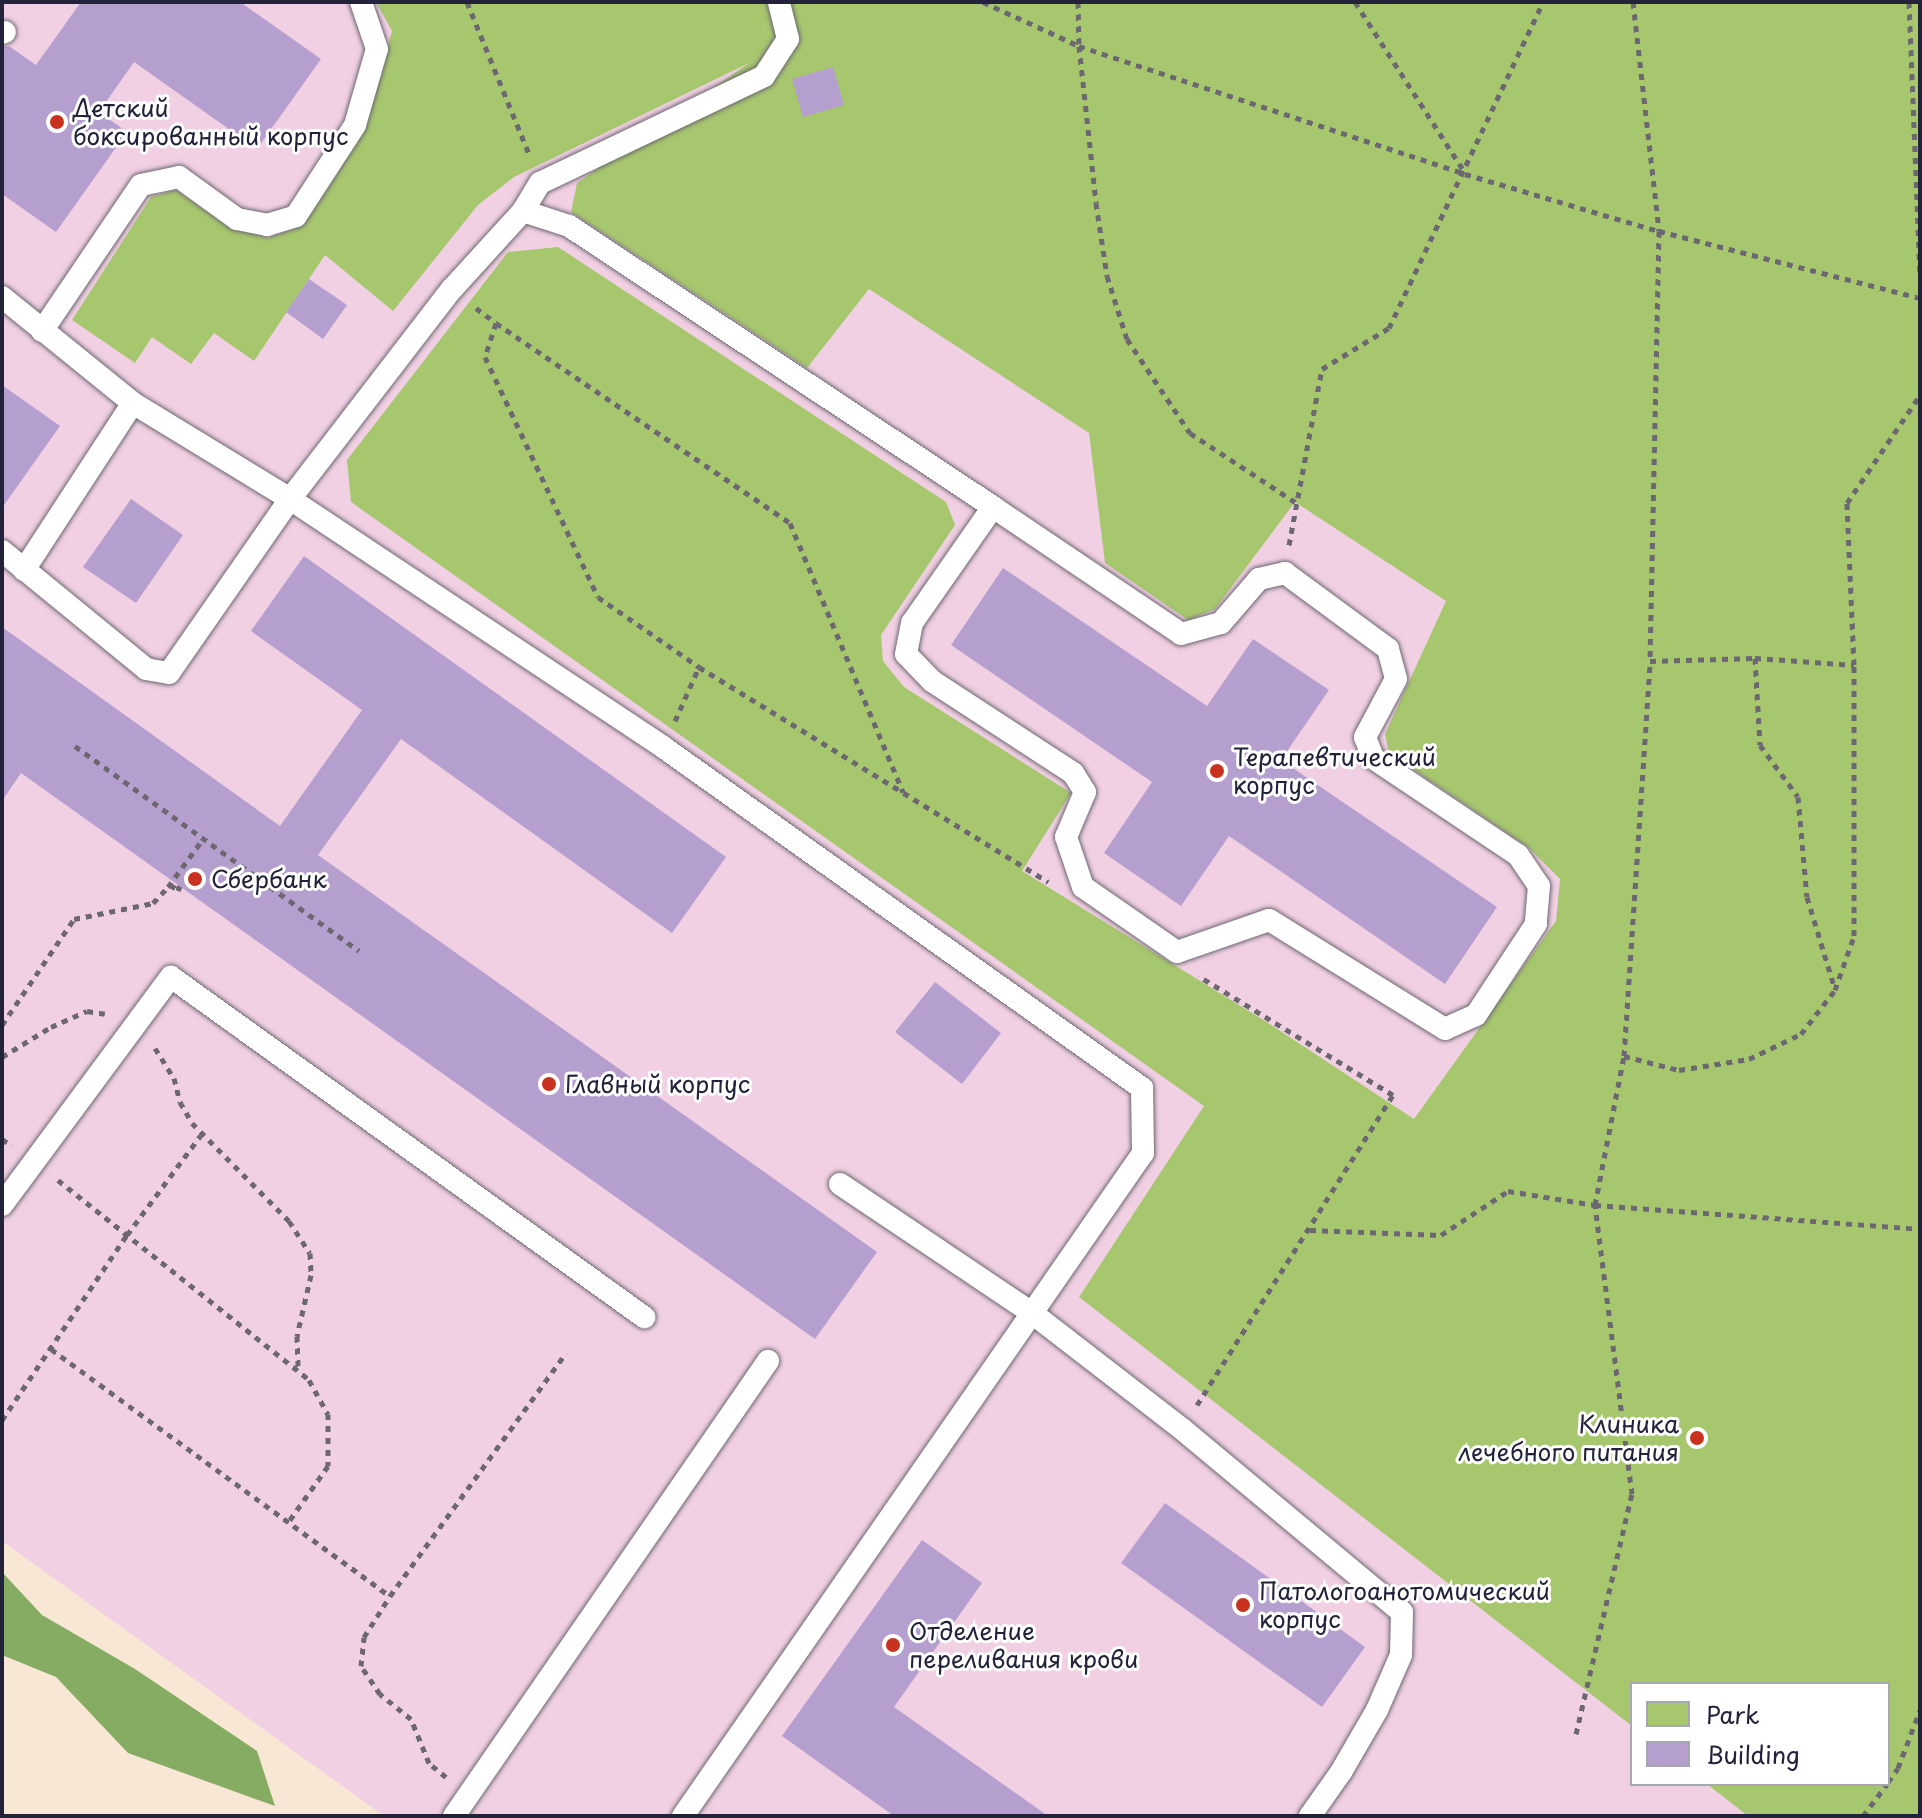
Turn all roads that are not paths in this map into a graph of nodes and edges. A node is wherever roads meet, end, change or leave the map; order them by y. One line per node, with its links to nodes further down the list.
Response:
1 (361, 2): 5 (lane)
2 (779, 2): 3 (lane)
3 (523, 211): 7 (lane); 8 (lane)
4 (2, 297): 5 (lane)
5 (42, 331): 6 (lane)
6 (133, 403): 7 (lane); 10 (lane)
7 (290, 499): 10 (lane); 13 (lane)
8 (993, 507): 8 (lane)
9 (2, 551): 10 (lane)
10 (24, 570)
11 (840, 1184): 13 (lane)
12 (2, 1205): 14 (lane)
13 (1032, 1313): 17 (lane); 18 (lane)
14 (644, 1317)
15 (768, 1361): 16 (lane)
16 (454, 1816)
17 (683, 1816)
18 (1310, 1816)

